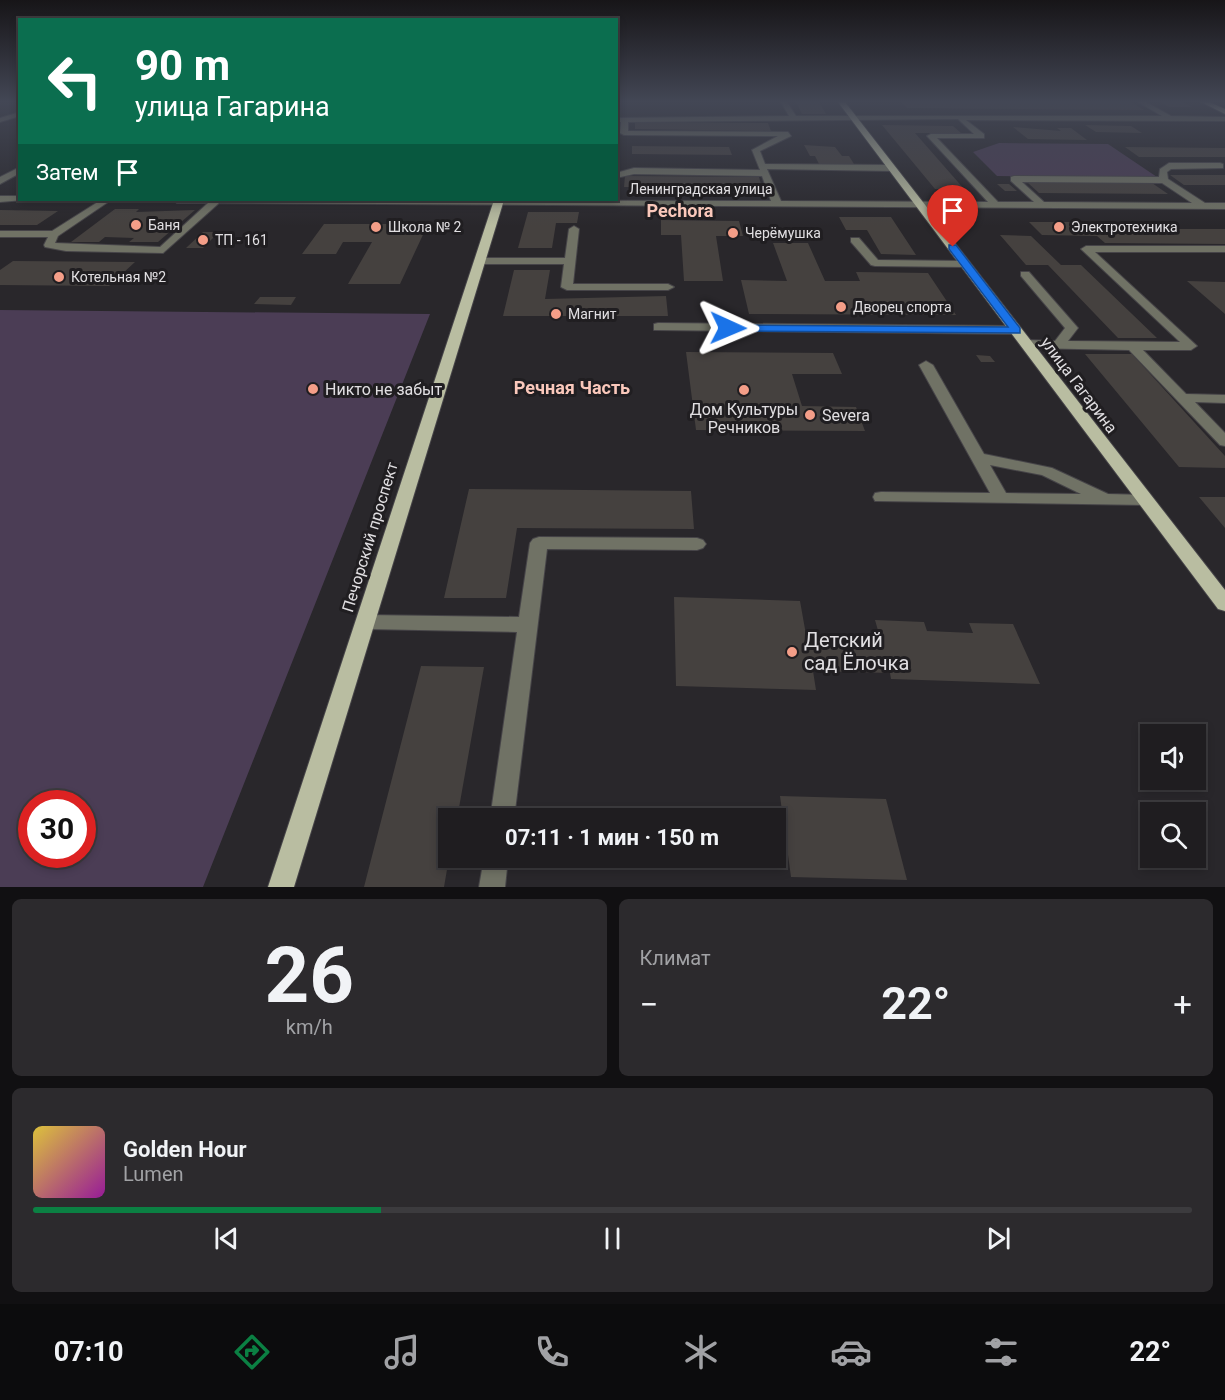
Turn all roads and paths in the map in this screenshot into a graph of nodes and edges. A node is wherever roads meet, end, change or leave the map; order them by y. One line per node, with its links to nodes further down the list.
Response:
1 (769, 143): 5 (street)
2 (873, 143): 7 (main road, улица Гагарина)
3 (938, 143): 21 (street)
4 (746, 146): 5 (street)
5 (756, 150): 8 (street)
6 (1220, 166): 11 (street)
7 (892, 168): 8 (street); 20 (main road, улица Гагарина)
8 (764, 170): 10 (street); 19 (street)
9 (18, 171): 12 (street)
10 (618, 176)
11 (1164, 180): 22 (street); 23 (street)
12 (0, 181)
13 (0, 199): 14 (street)
14 (18, 199)
15 (104, 201): 27 (street)
16 (216, 201): 27 (street)
17 (499, 201): 30 (main road, Печорский проспект)
18 (577, 201): 19 (street, Ленинградская улица)
19 (777, 203): 20 (street, Ленинградская улица)
20 (920, 204): 21 (street, Ленинградская улица); 32 (main road, улица Гагарина)
21 (996, 205): 22 (street, Ленинградская улица)
22 (1042, 205): 23 (street, Ленинградская улица)
23 (1203, 206): 24 (street, Ленинградская улица)
24 (1225, 206)
25 (574, 229): 31 (street)
26 (0, 234): 27 (street)
27 (54, 234)
28 (855, 240): 32 (street)
29 (1225, 249): 39 (street)
30 (479, 261): 31 (street); 51 (main road, Печорский проспект)
31 (570, 261): 34 (street)
32 (965, 264): 36 (main road, улица Гагарина)
33 (1025, 274): 38 (street)
34 (668, 287)
35 (658, 327): 36 (street)
36 (1016, 330): 37 (main road, улица Гагарина)
37 (1027, 344): 38 (street); 48 (main road, улица Гагарина)
38 (1058, 345): 39 (street)
39 (1132, 346): 41 (street)
40 (926, 365): 44 (street)
41 (1183, 398): 42 (street); 43 (street)
42 (1225, 399)
43 (1225, 442)
44 (978, 458): 46 (street); 47 (street)
45 (881, 497): 46 (street)
46 (1001, 498): 47 (street)
47 (1107, 499): 48 (street)
48 (1146, 500): 50 (main road, улица Гагарина)
49 (697, 544): 52 (street)
50 (1225, 604)
51 (366, 622): 52 (street); 55 (main road, Печорский проспект)
52 (528, 625): 53 (street)
53 (503, 808)
54 (495, 868): 56 (street)
55 (281, 887)
56 (492, 887)

